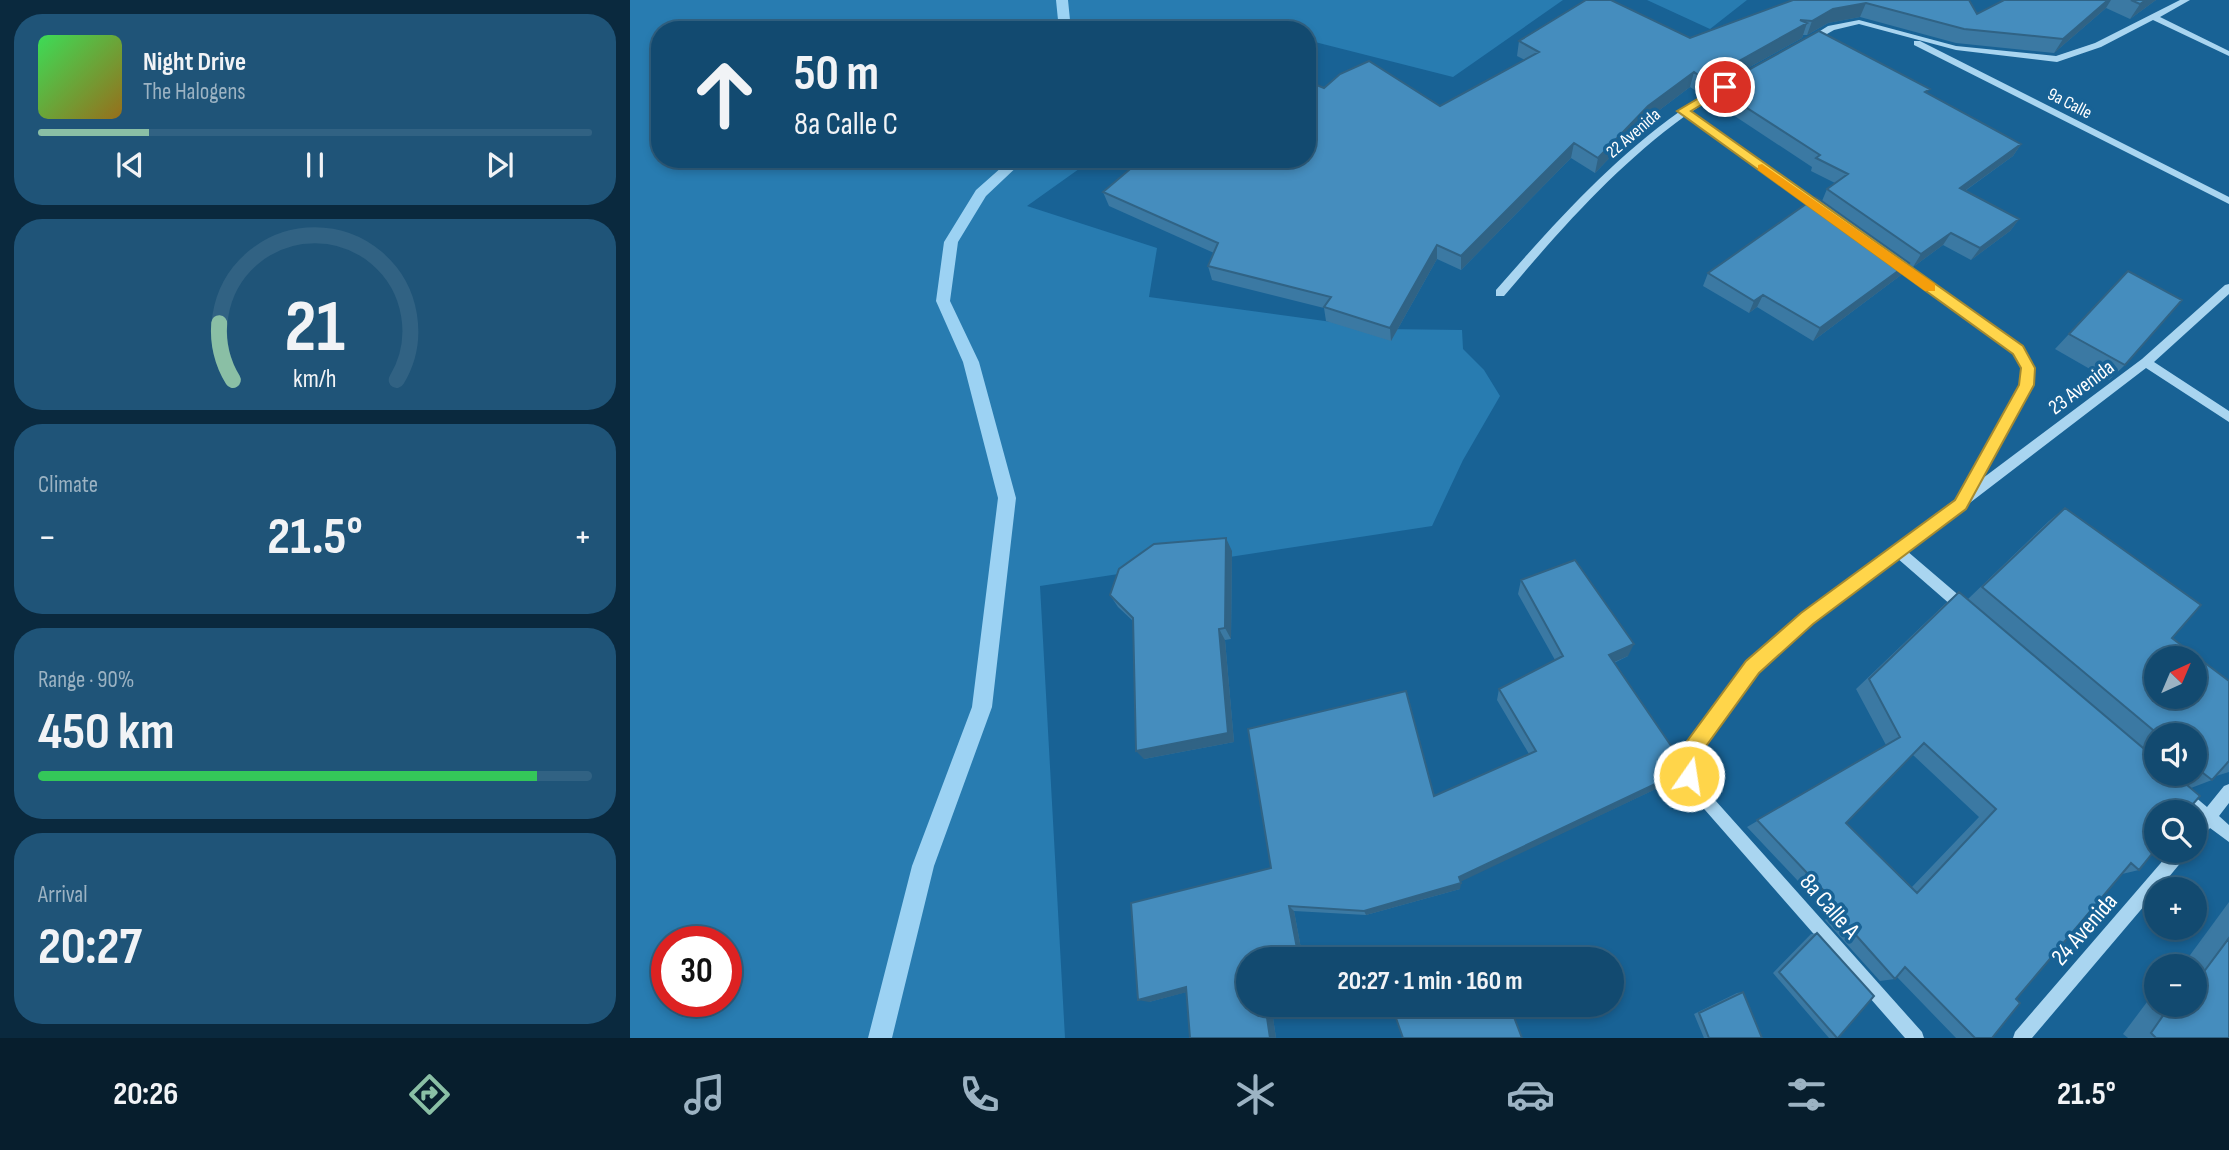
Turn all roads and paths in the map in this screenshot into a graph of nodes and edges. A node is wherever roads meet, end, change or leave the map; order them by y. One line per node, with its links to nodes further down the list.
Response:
1 (2186, 0): 2 (street)
2 (2152, 16): 3 (street); 5 (street)
3 (1898, 34): 4 (street); 8 (street, 9a Calle)
4 (1797, 47)
5 (2229, 54)
6 (1740, 79): 7 (street, 22 Avenida)
7 (1683, 111): 9 (street); 12 (street, 22 Avenida)
8 (2229, 201)
9 (1828, 215)
10 (1884, 254): 15 (street)
11 (2229, 288): 13 (street, 23 Avenida)
12 (1500, 293)
13 (2146, 362): 14 (street); 15 (street, 23 Avenida)
14 (2229, 417)
15 (1961, 504): 16 (street, 23 Avenida)
16 (1899, 552): 17 (street); 20 (street, 23 Avenida)
17 (1971, 614)
18 (2172, 786): 21 (street)
19 (2229, 791): 21 (street)
20 (1710, 804): 25 (street, 8a Calle A)
21 (2210, 818): 22 (street); 23 (street)
22 (2207, 821)
23 (2229, 835)
24 (2171, 863): 26 (street, 24 Avenida)
25 (1916, 1038)
26 (2021, 1038)

